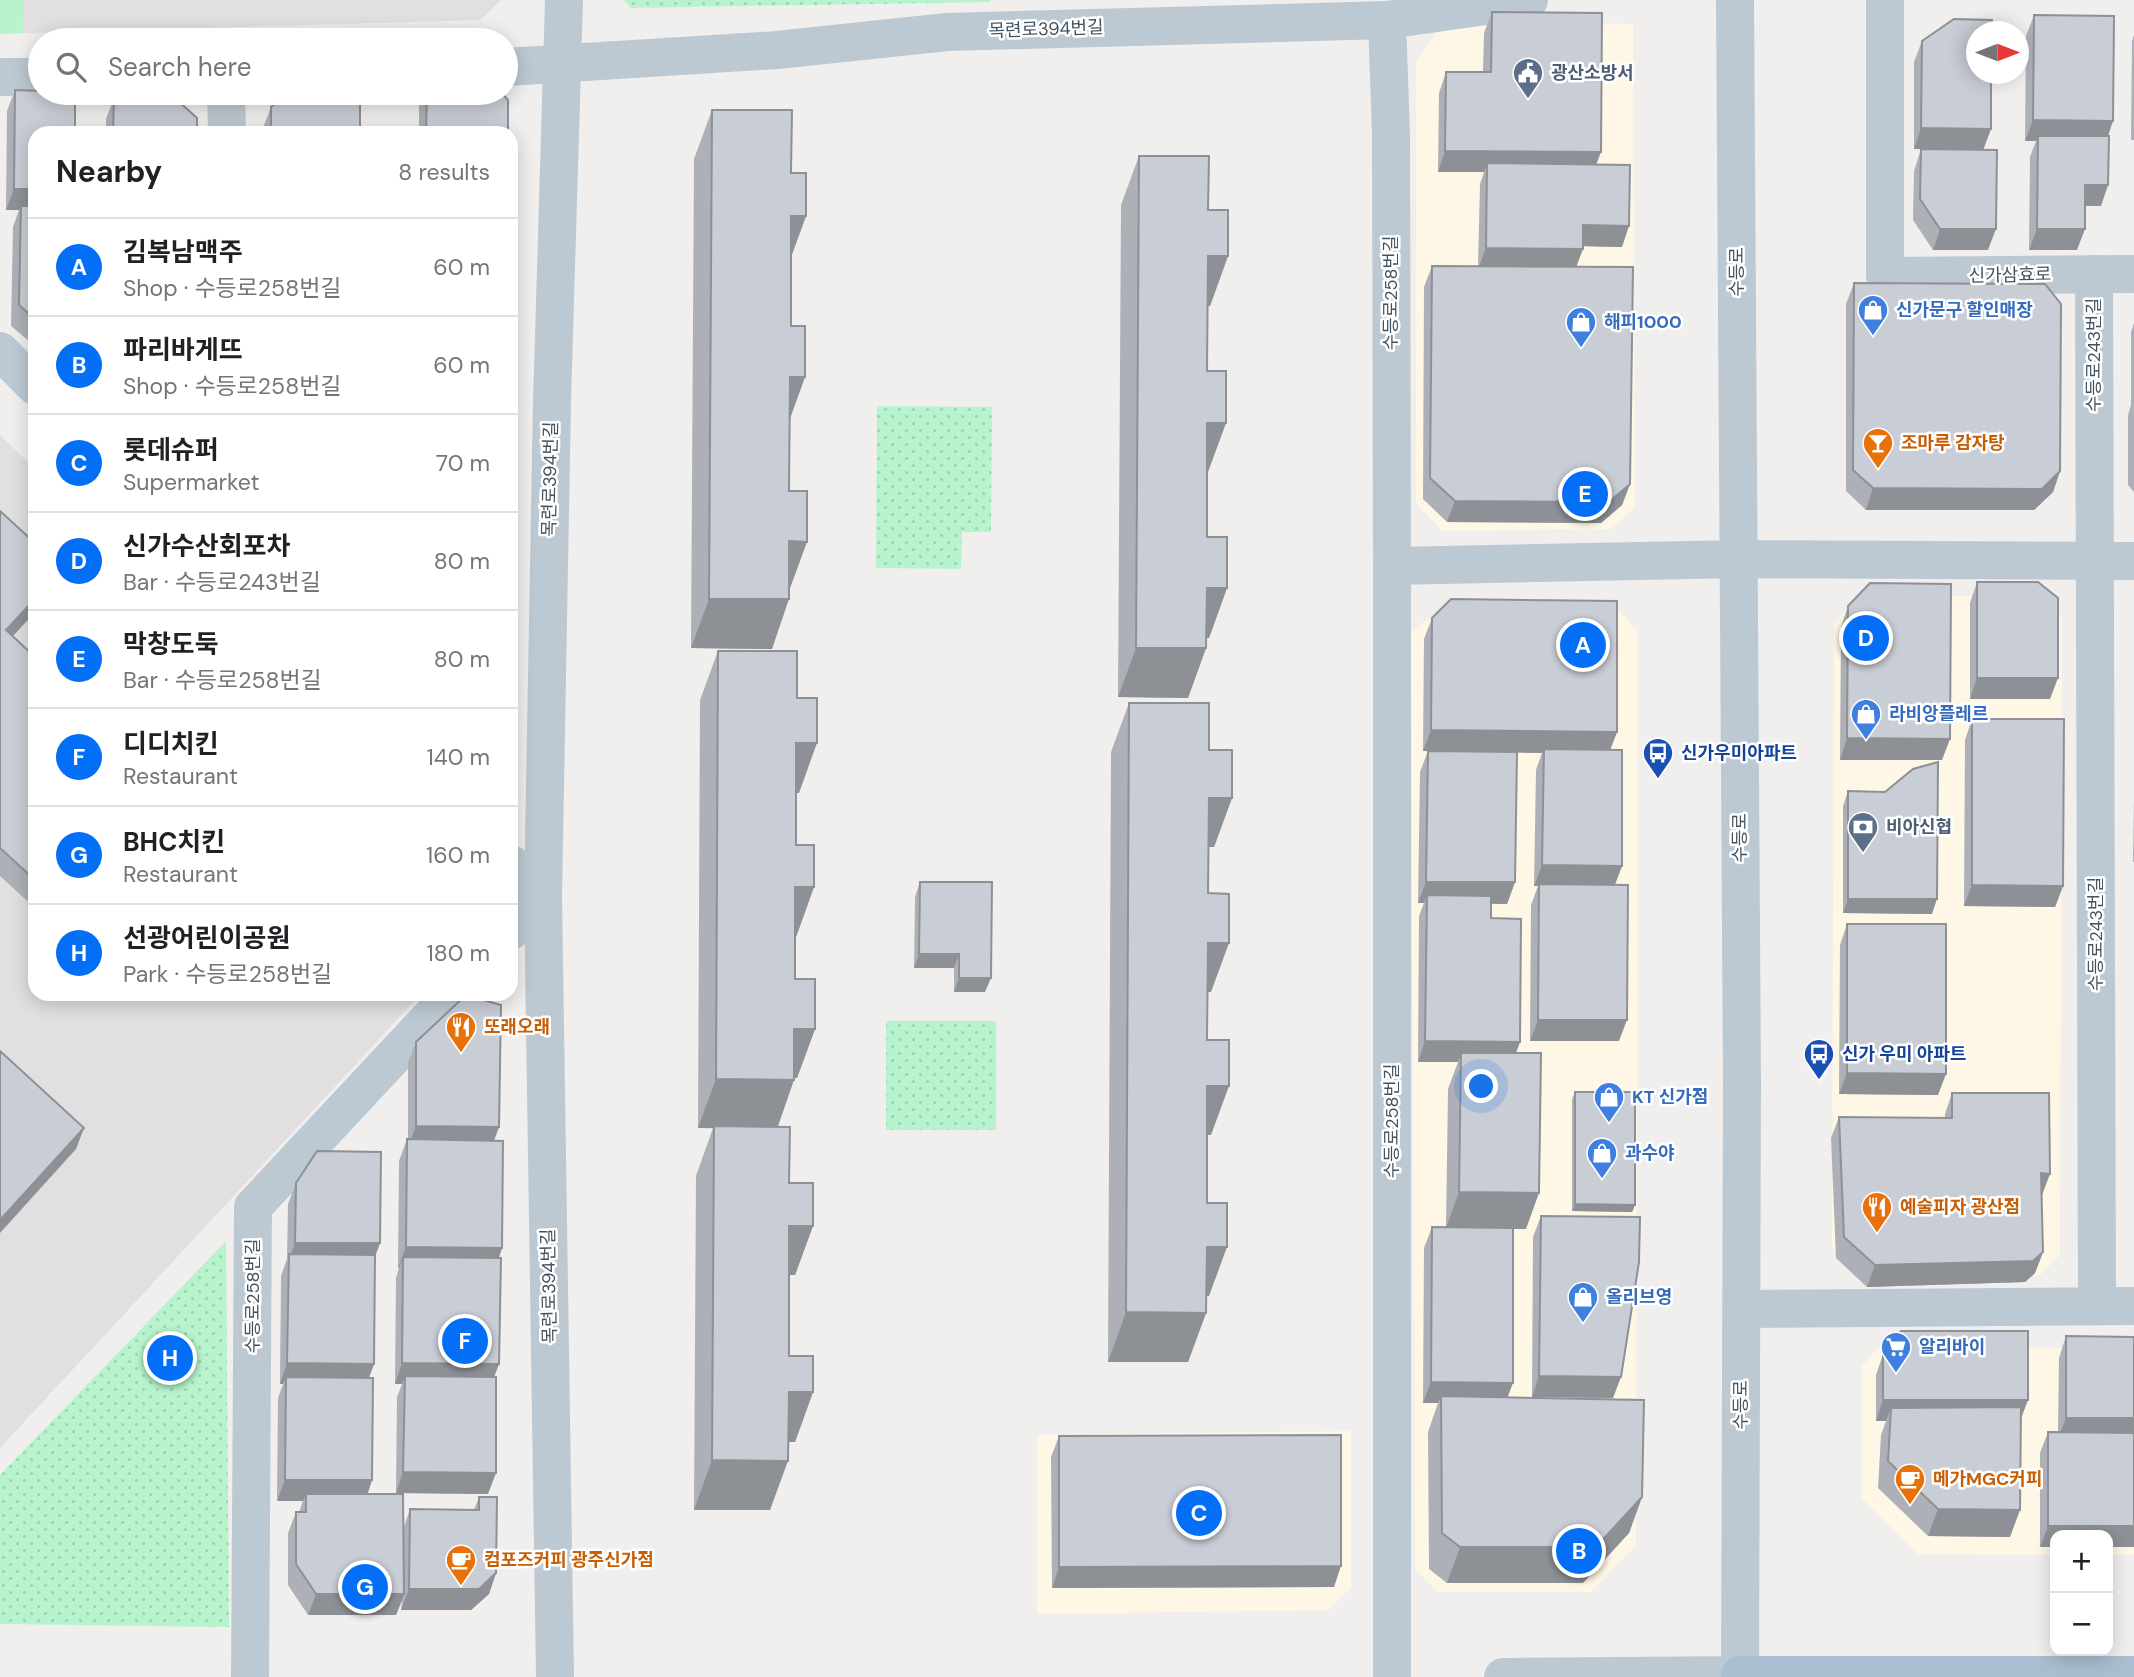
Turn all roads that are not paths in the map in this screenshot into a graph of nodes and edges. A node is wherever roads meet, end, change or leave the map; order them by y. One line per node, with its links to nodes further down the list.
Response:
1 (564, 0): 6 (street, 목련로394번길)
2 (1529, 0): 5 (street, 목련로394번길)
3 (1735, 0): 16 (street, 수등로)
4 (1885, 0): 12 (street, 신가삼효로)
5 (1387, 20): 6 (street, 목련로394번길); 19 (street, 수등로258번길)
6 (562, 62): 7 (street, 목련로394번길); 21 (street, 목련로394번길)
7 (518, 65)
8 (0, 77): 9 (street)
9 (28, 77)
10 (226, 105): 11 (street)
11 (227, 126)
12 (2094, 274): 13 (street, 신가삼효로); 17 (street, 수등로243번길)
13 (2134, 274)
14 (0, 351): 15 (street)
15 (28, 379)
16 (1740, 559): 17 (street); 19 (street); 25 (street, 수등로)
17 (2095, 561): 18 (street); 24 (street, 수등로243번길)
18 (2134, 561)
19 (1392, 566): 30 (street, 수등로258번길)
20 (518, 871): 21 (street)
21 (543, 896): 22 (street); 29 (street, 목련로394번길)
22 (518, 923)
23 (445, 1001): 28 (street, 수등로258번길)
24 (2116, 1306): 25 (street)
25 (1742, 1309): 27 (street, 수등로)
26 (2134, 1675): 27 (main road)
27 (1740, 1676): 31 (street)
28 (250, 1677)
29 (555, 1677)
30 (1392, 1677)
31 (1503, 1677)

